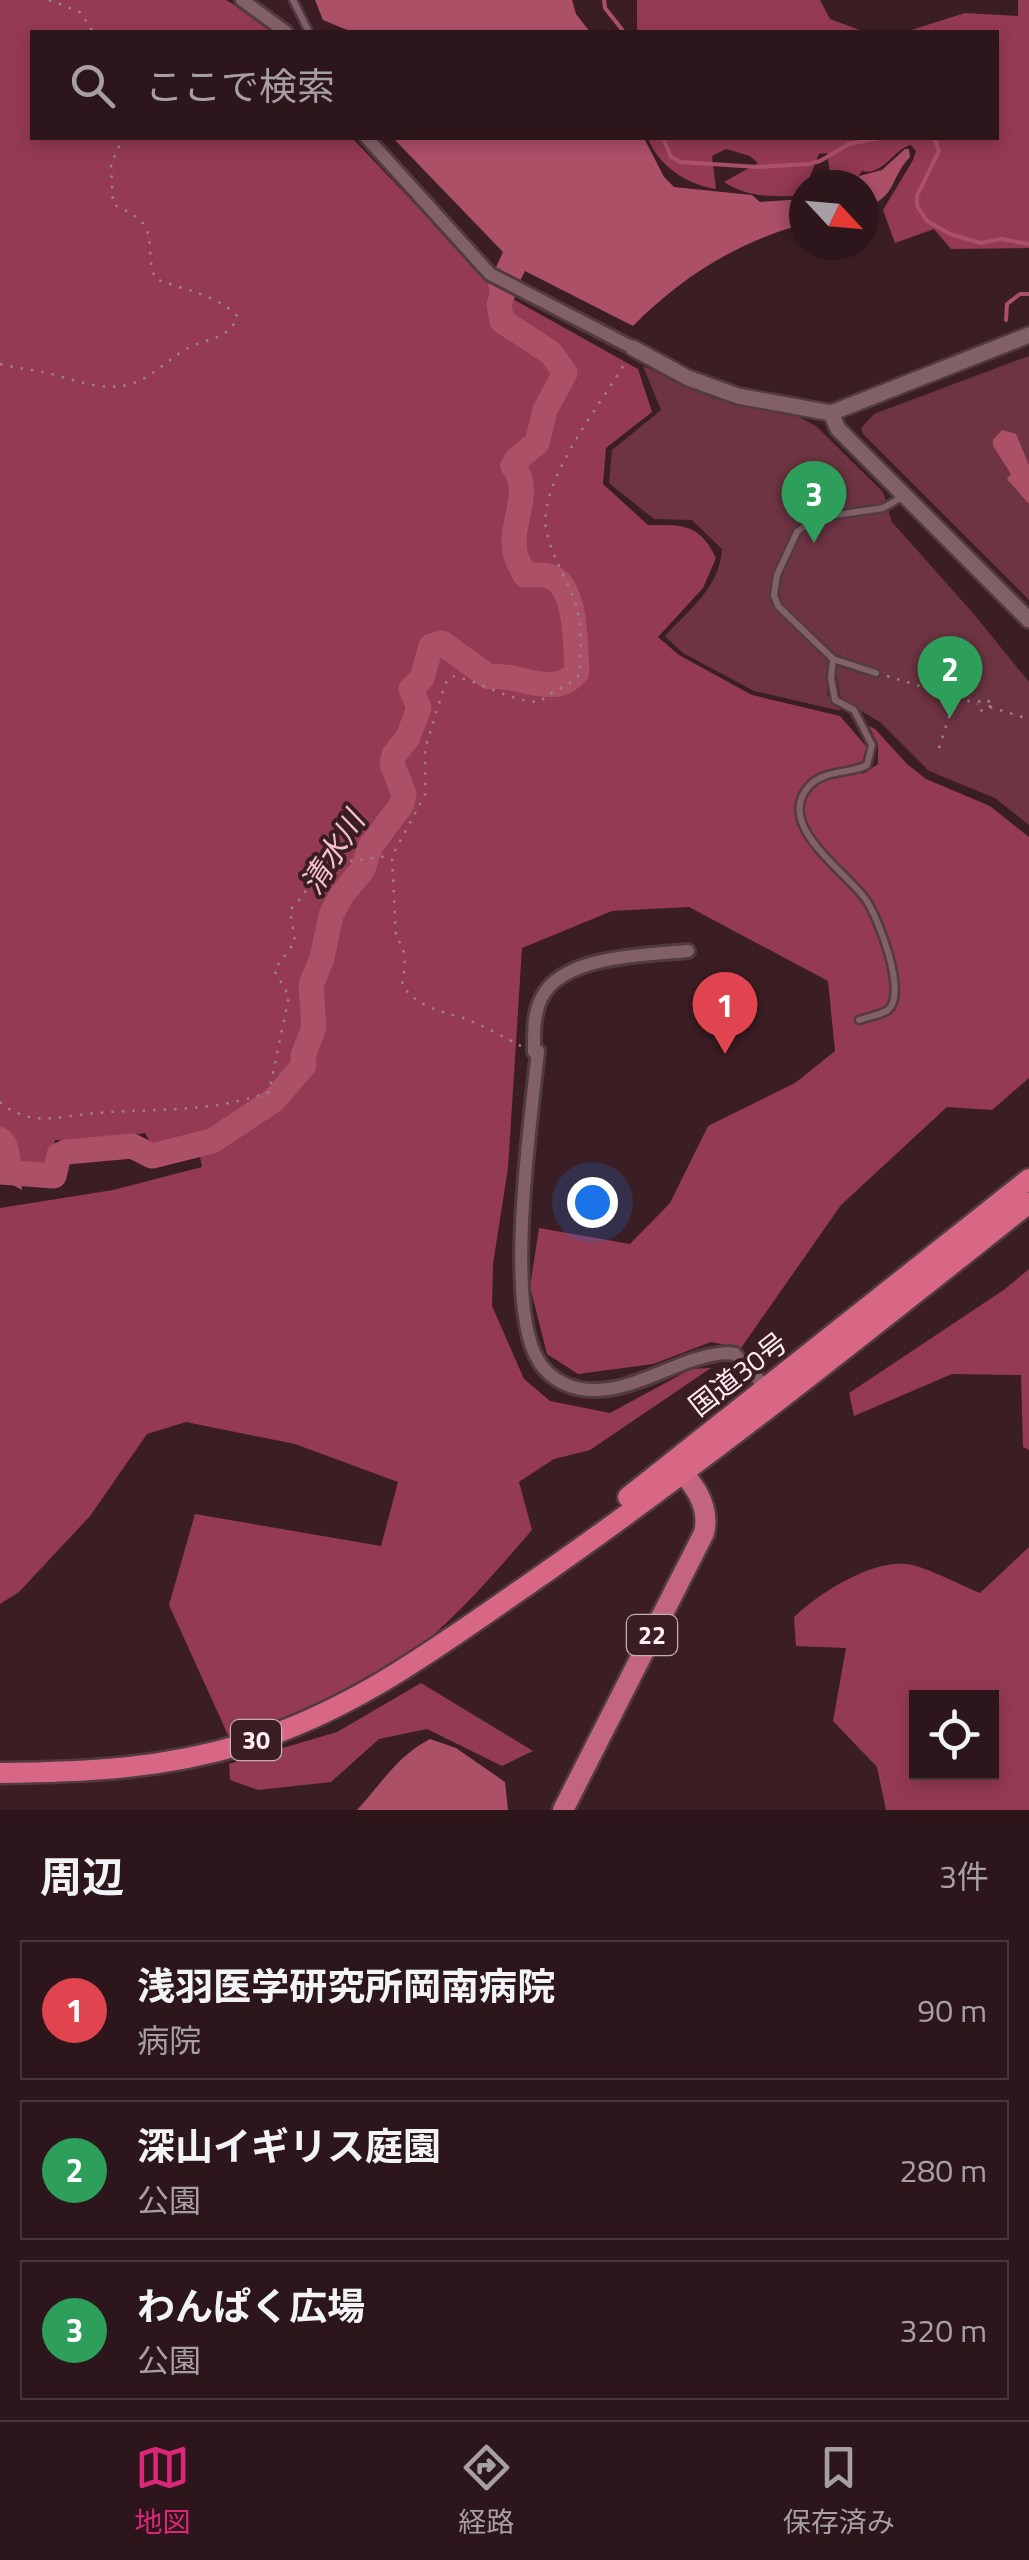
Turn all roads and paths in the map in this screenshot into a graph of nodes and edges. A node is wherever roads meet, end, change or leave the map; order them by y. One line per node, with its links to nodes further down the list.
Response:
1 (48, 0): 4 (path)
2 (242, 0): 5 (street)
3 (293, 0): 6 (lane)
4 (92, 30)
5 (283, 30)
6 (308, 30)
7 (123, 140): 11 (path)
8 (369, 140): 10 (street)
9 (1029, 335): 12 (street)
10 (633, 348): 12 (street); 23 (path)
11 (0, 364)
12 (831, 413): 13 (street)
13 (904, 495): 14 (street); 16 (lane)
14 (1029, 620)
15 (974, 638): 18 (path)
16 (833, 659): 17 (lane); 25 (lane)
17 (876, 673): 18 (path)
18 (956, 697): 19 (path); 22 (path)
19 (978, 704): 20 (path); 20 (path)
20 (990, 707): 21 (path)
21 (1029, 718)
22 (939, 748)
23 (392, 856): 26 (path); 27 (path)
24 (688, 951): 26 (street)
25 (859, 1020)
26 (534, 1052): 30 (street)
27 (0, 1102)
28 (1029, 1179): 30 (highway, 国道30号 / 30)
29 (1029, 1203): 30 (highway, 国道30号 / 30)
30 (772, 1394): 31 (highway, 国道30号 / 30)
31 (678, 1466): 32 (highway, 国道30号 / 30); 33 (main road, 22)
32 (0, 1773)
33 (563, 1810)

